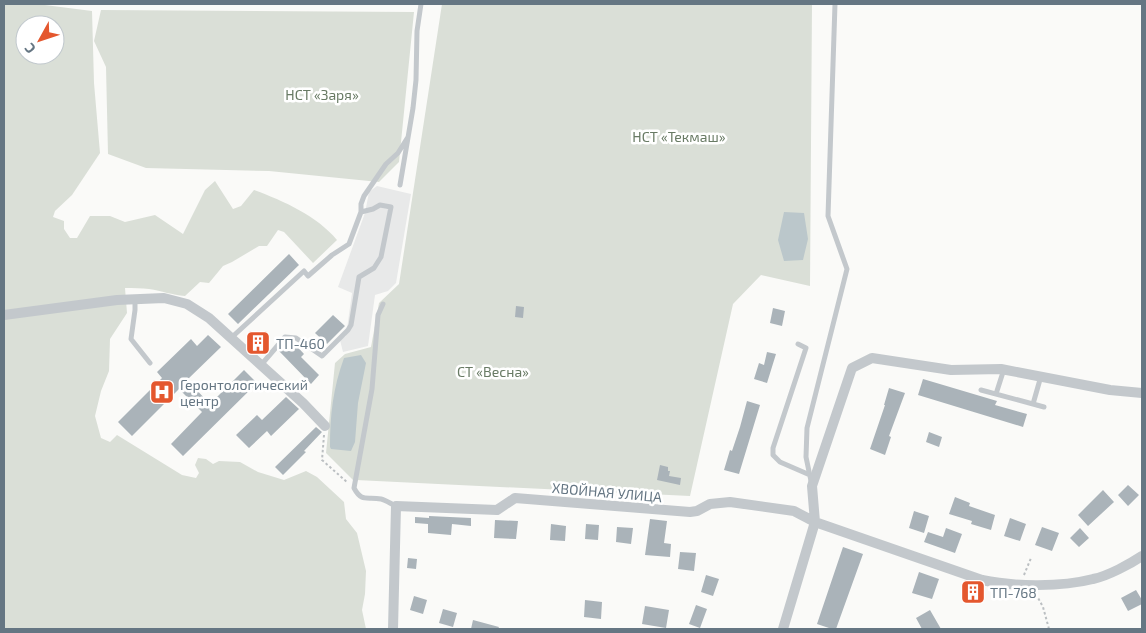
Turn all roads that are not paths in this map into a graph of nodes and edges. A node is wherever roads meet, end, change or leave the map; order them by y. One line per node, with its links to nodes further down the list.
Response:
1 (421, 4): 3 (lane)
2 (835, 4): 21 (lane)
3 (408, 137): 4 (lane); 5 (lane)
4 (400, 185)
5 (361, 212): 9 (lane); 12 (lane)
6 (135, 299): 8 (street); 9 (street); 11 (lane)
7 (383, 304): 23 (lane)
8 (4, 315)
9 (231, 338): 12 (street)
10 (798, 344): 21 (lane)
11 (150, 363)
12 (260, 365): 20 (street)
13 (1004, 369): 14 (street); 16 (lane); 22 (street)
14 (1041, 376): 17 (street); 18 (lane)
15 (981, 390): 16 (lane)
16 (996, 394): 18 (lane)
17 (1142, 394)
18 (1033, 404): 19 (lane)
19 (1044, 407)
20 (325, 426)
21 (810, 475): 22 (lane)
22 (812, 486): 24 (street)
23 (396, 506): 24 (street, ХВОЙНАЯ УЛИЦА); 26 (street)
24 (815, 522): 25 (street, ХВОЙНАЯ УЛИЦА); 27 (street)
25 (1142, 556)
26 (393, 629)
27 (783, 629)

